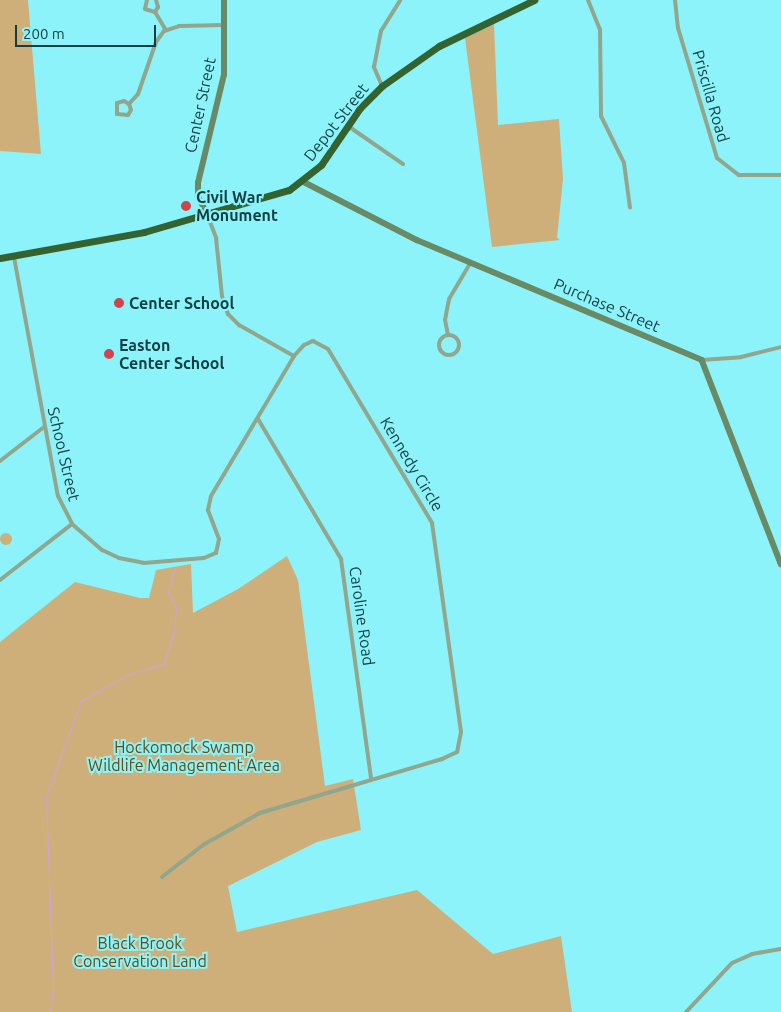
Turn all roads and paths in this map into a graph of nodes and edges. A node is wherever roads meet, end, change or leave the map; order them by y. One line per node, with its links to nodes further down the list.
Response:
1 (146, 0): 8 (street)
2 (156, 0): 8 (street)
3 (224, 0): 9 (street, Center Street)
4 (400, 0): 11 (street)
5 (534, 0): 11 (highway, Depot Street)
6 (588, 0): 17 (street)
7 (675, 0): 15 (street, Priscilla Road)
8 (155, 12): 10 (street)
9 (225, 25): 10 (street); 18 (street, Center Street)
10 (166, 30): 12 (street)
11 (382, 86): 13 (highway, Depot Street)
12 (129, 104): 12 (street)
13 (348, 126): 14 (street); 16 (highway, Depot Street)
14 (403, 164)
15 (781, 175)
16 (304, 182): 18 (highway, Depot Street); 21 (street, Purchase Street)
17 (630, 208)
18 (207, 214): 19 (highway, Depot Street); 24 (street)
19 (14, 257): 20 (highway, Depot Street); 27 (street, School Street)
20 (0, 258)
21 (471, 262): 22 (street); 25 (street, Purchase Street)
22 (448, 335): 22 (street)
23 (781, 347): 25 (street)
24 (294, 356): 26 (street, Kennedy Circle); 33 (street, Kennedy Circle)
25 (702, 360): 31 (street)
26 (258, 419): 30 (street, Kennedy Circle); 33 (street, Caroline Road)
27 (44, 427): 28 (street); 29 (street, School Street)
28 (0, 461)
29 (72, 524): 30 (street, School Street); 32 (street)
30 (219, 548)
31 (781, 564)
32 (0, 580)
33 (371, 778): 34 (street, Kennedy Circle)
34 (162, 877)
35 (781, 949): 36 (street)
36 (686, 1012)

